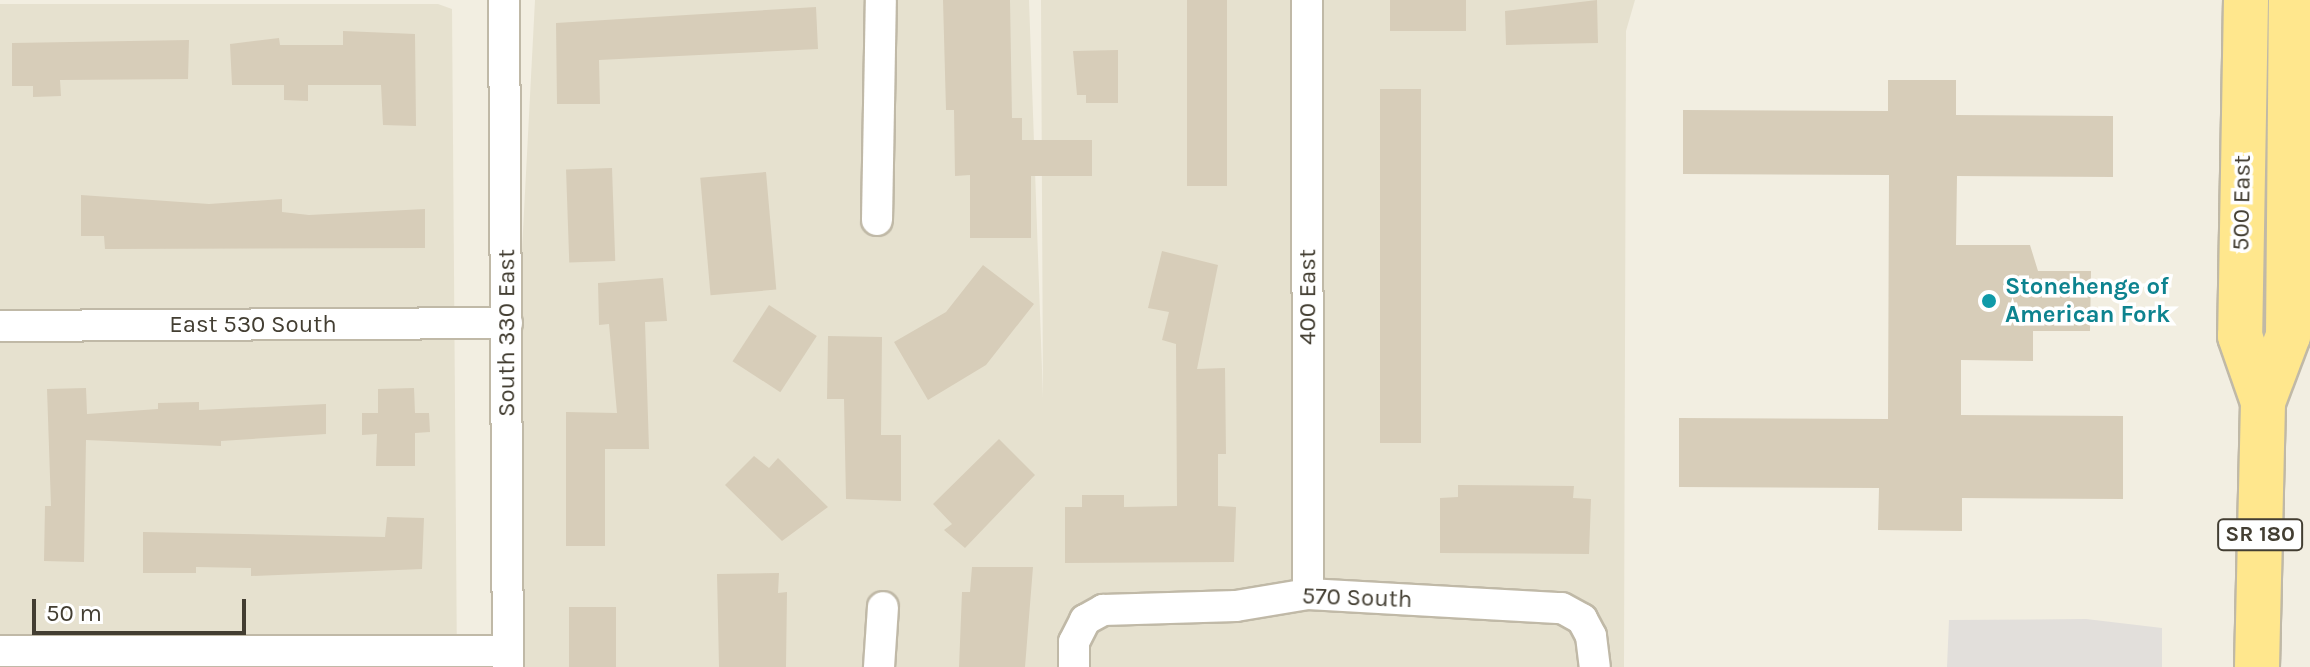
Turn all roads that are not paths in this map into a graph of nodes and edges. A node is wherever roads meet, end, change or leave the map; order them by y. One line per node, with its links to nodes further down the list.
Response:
1 (504, 0): 7 (street, South 330 East)
2 (881, 0): 6 (street)
3 (1307, 0): 10 (street, 400 East)
4 (2246, 0): 9 (main road, 500 East / SR 180)
5 (2291, 0): 9 (main road, 500 East / SR 180)
6 (877, 220)
7 (507, 323): 8 (street, East 530 South); 13 (street, South 330 East)
8 (0, 326)
9 (2263, 402): 17 (main road, 500 East / SR 180)
10 (1308, 594): 15 (street, 570 South); 16 (street, 570 South)
11 (883, 607): 14 (street)
12 (0, 651): 13 (street)
13 (508, 659)
14 (879, 667)
15 (1074, 667)
16 (1595, 667)
17 (2257, 667)

